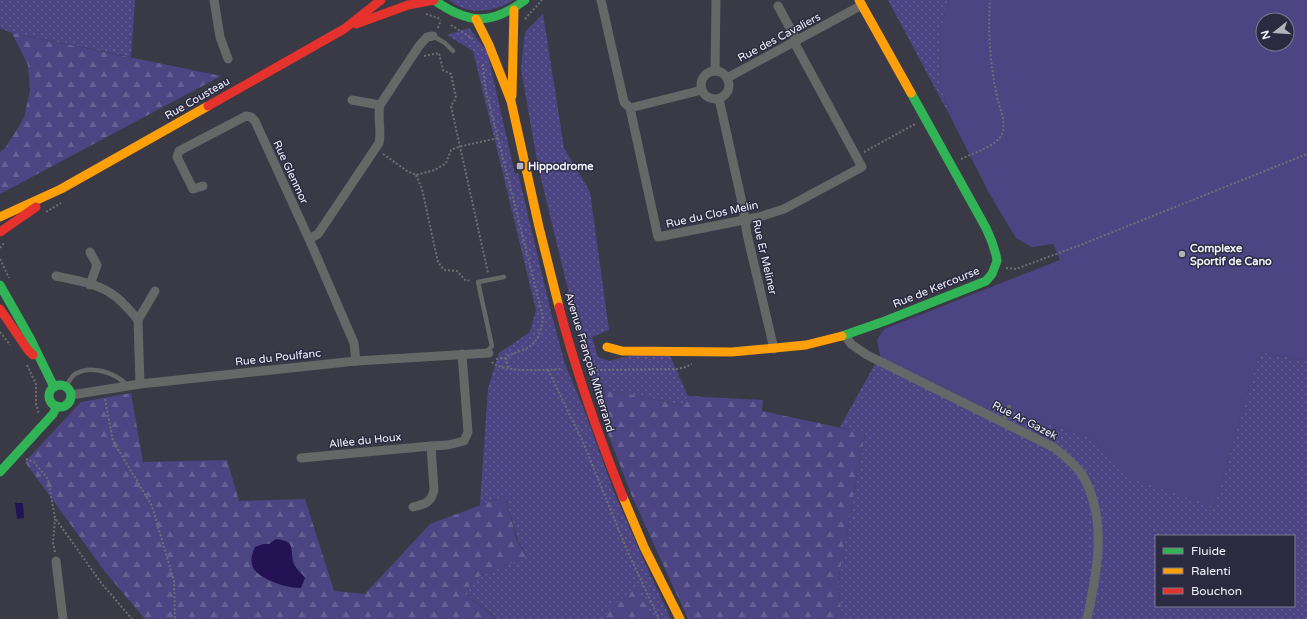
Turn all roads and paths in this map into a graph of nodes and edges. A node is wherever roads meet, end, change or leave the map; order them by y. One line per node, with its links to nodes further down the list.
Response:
1 (214, 0): 21 (street)
2 (381, 0): 15 (main road, Rue Cousteau)
3 (434, 0): 12 (main road); 15 (main road, Rue Cousteau)
4 (525, 0): 11 (main road)
5 (542, 0): 14 (path)
6 (602, 0): 30 (street, Rue du Clos Melin)
7 (716, 0): 23 (street)
8 (990, 0): 37 (path)
9 (861, 3): 18 (street, Rue des Cavaliers); 31 (main road)
10 (778, 6): 18 (street)
11 (514, 10): 12 (main road); 28 (main road, Avenue François Mitterrand)
12 (476, 19): 28 (main road, Avenue François Mitterrand)
13 (441, 20): 17 (path)
14 (523, 23)
15 (344, 29): 40 (main road, Rue Cousteau)
16 (433, 36): 19 (lane); 29 (street)
17 (473, 40)
18 (796, 42): 24 (street, Rue des Cavaliers); 36 (street)
19 (453, 51)
20 (419, 57): 33 (path)
21 (228, 59)
22 (484, 61): 32 (path)
23 (715, 71): 24 (street); 25 (street)
24 (727, 78): 26 (street)
25 (702, 90): 26 (street); 30 (street)
26 (719, 99): 42 (street, Rue Er Meliner)
27 (352, 100): 29 (street)
28 (511, 101): 92 (main road, Avenue François Mitterrand)
29 (380, 105): 34 (street)
30 (630, 108): 42 (street, Rue du Clos Melin)
31 (925, 118): 36 (path); 37 (main road)
32 (498, 138): 33 (path); 67 (path)
33 (460, 147): 38 (path); 49 (path)
34 (375, 148): 38 (path); 44 (street)
35 (1307, 154): 46 (path)
36 (856, 156): 42 (street, Rue du Clos Melin)
37 (950, 164): 46 (main road)
38 (416, 176): 50 (path)
39 (203, 186): 44 (street, Rue Glenmor)
40 (61, 189): 41 (main road, Rue Cousteau); 43 (main road, Rue Cousteau)
41 (0, 217)
42 (744, 220): 60 (street, Rue Er Meliner)
43 (0, 232)
44 (309, 239): 65 (street, Rue Glenmor)
45 (90, 252): 52 (street)
46 (996, 268): 57 (main road, Rue de Kercourse)
47 (56, 276): 52 (street)
48 (504, 277): 49 (lane)
49 (490, 280): 50 (lane)
50 (478, 282): 62 (lane)
51 (0, 285): 66 (main road)
52 (90, 285): 55 (street)
53 (155, 291): 55 (street)
54 (0, 309): 66 (main road)
55 (138, 320): 71 (street)
56 (0, 332): 58 (path)
57 (845, 335): 60 (main road, Rue de Kercourse); 80 (street, Rue Ar Gazek)
58 (12, 347)
59 (607, 347): 61 (main road, Rue de Kercourse)
60 (774, 349): 61 (main road, Rue de Kercourse)
61 (699, 352): 70 (path)
62 (487, 353): 63 (street, Rue du Poulfanc); 67 (path)
63 (462, 354): 65 (street, Rue du Poulfanc); 81 (street, Allée du Houx)
64 (25, 361): 79 (path)
65 (356, 361): 71 (street, Rue du Poulfanc)
66 (41, 362): 74 (main road)
67 (508, 368): 69 (path)
68 (561, 369): 69 (path)
69 (548, 370): 91 (path)
70 (596, 370)
71 (140, 384): 73 (street, Rue du Poulfanc)
72 (66, 386): 73 (lane); 74 (main road); 76 (main road)
73 (129, 386): 75 (street, Rue du Poulfanc)
74 (54, 387): 77 (main road)
75 (104, 390): 76 (street, Rue du Poulfanc); 90 (path)
76 (71, 395): 77 (main road)
77 (57, 406): 79 (main road)
78 (1009, 407): 80 (lane)
79 (46, 422): 82 (main road)
80 (1003, 422): 93 (street, Rue Ar Gazek)
81 (431, 446): 83 (street, Allée du Houx); 85 (street)
82 (16, 455): 84 (main road); 86 (path)
83 (301, 458)
84 (0, 472)
85 (413, 507)
86 (55, 518): 87 (path); 89 (path)
87 (56, 561): 88 (street)
88 (63, 619)
89 (132, 619)
90 (175, 619)
91 (659, 619)
92 (680, 619)
93 (1087, 619)

